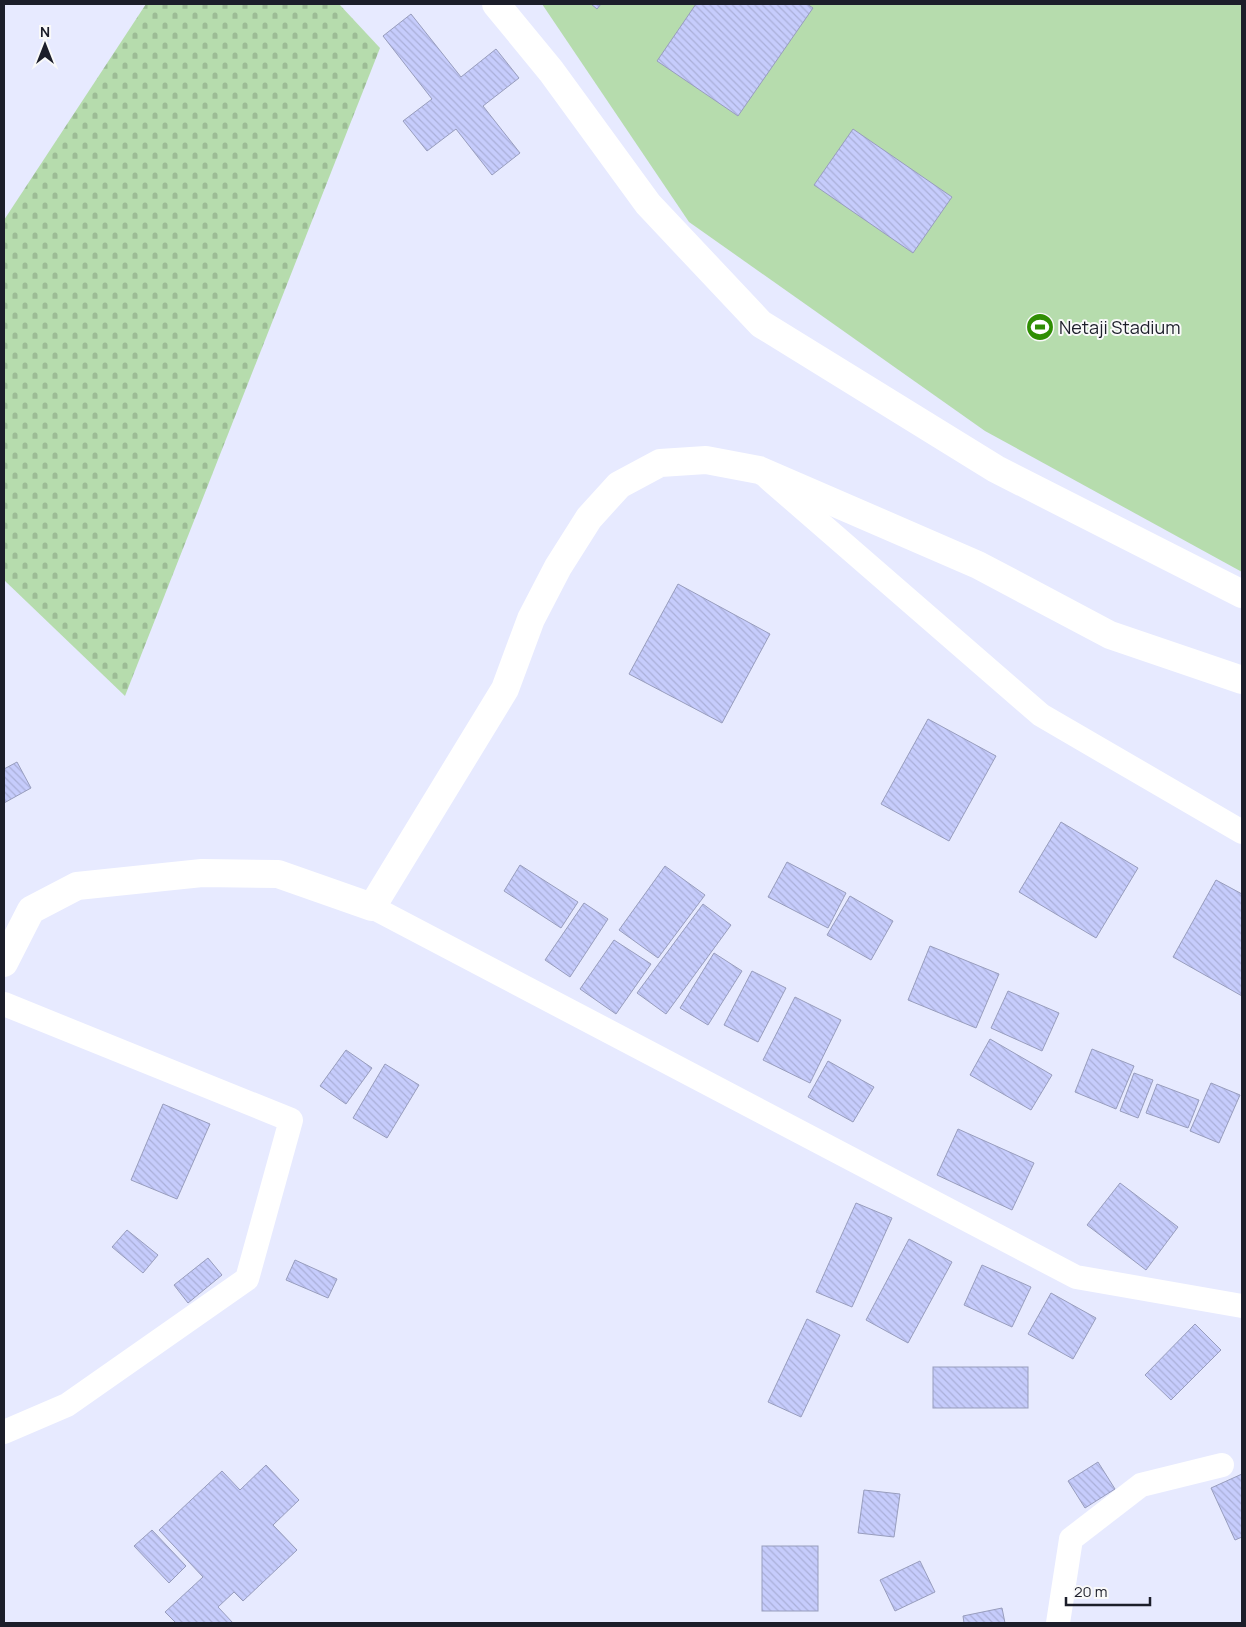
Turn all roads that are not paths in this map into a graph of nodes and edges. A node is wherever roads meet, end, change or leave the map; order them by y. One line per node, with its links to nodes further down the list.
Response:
1 (496, 4): 3 (street)
2 (759, 470): 4 (street); 5 (street); 6 (street)
3 (1242, 594)
4 (1242, 680)
5 (1242, 832)
6 (372, 907): 7 (street); 9 (street)
7 (4, 963)
8 (4, 1004): 10 (street)
9 (1242, 1306)
10 (4, 1432)
11 (1222, 1465): 12 (street)
12 (1058, 1623)

